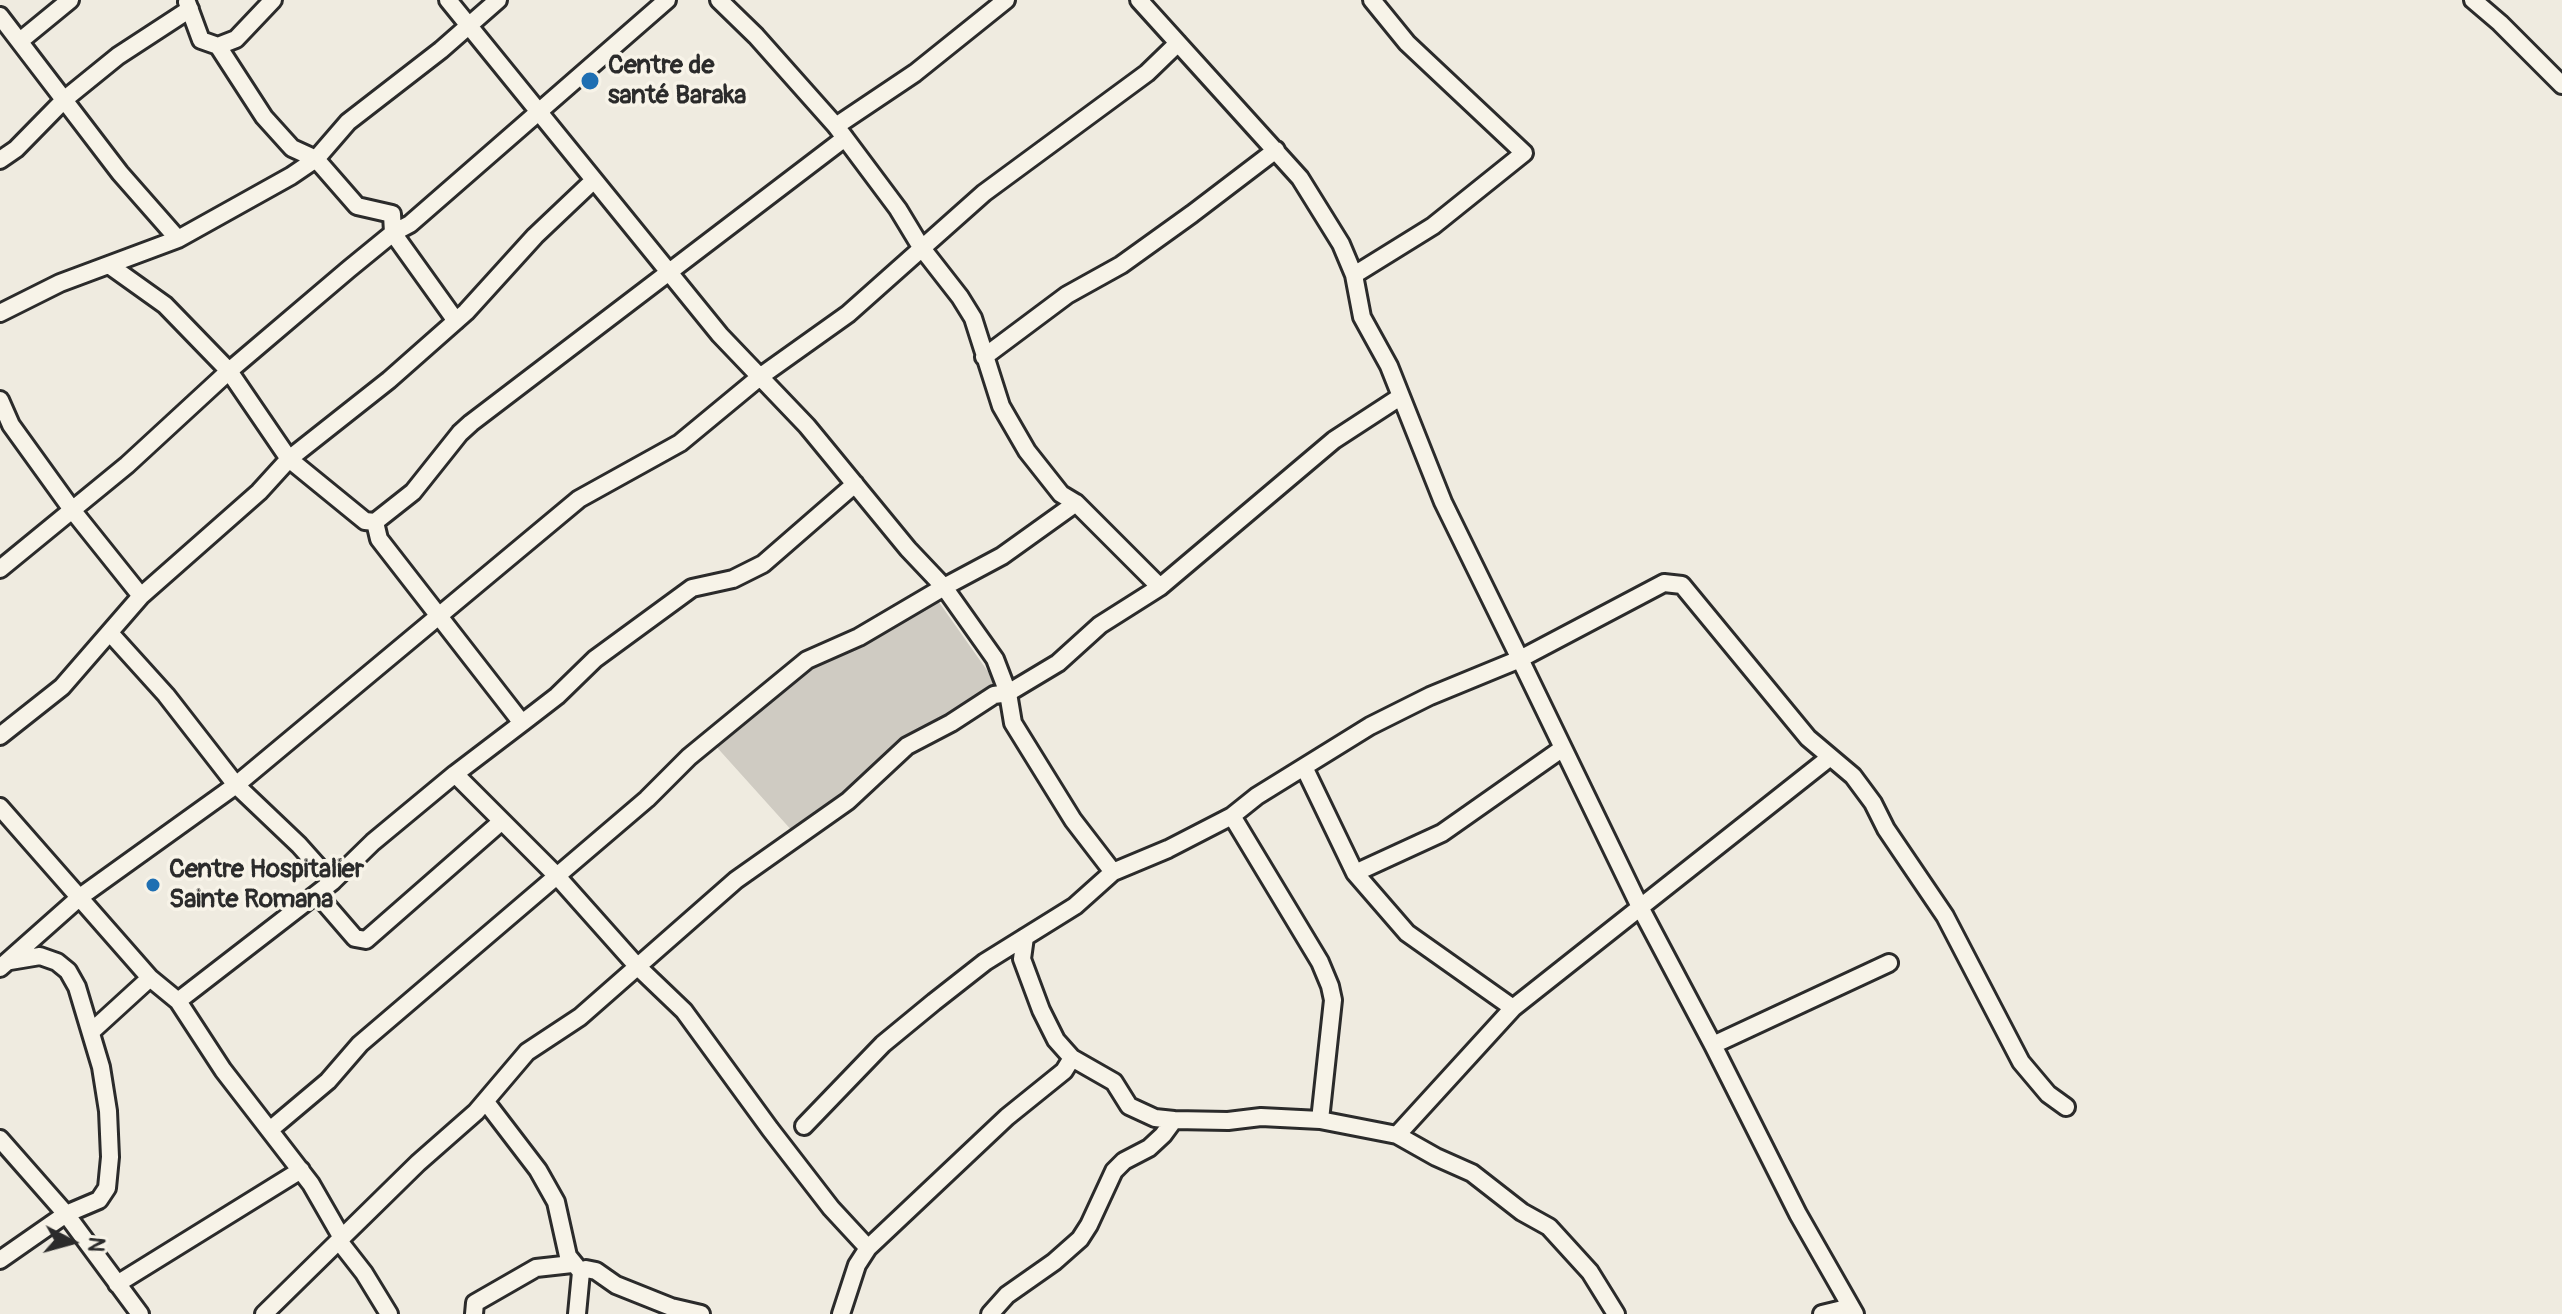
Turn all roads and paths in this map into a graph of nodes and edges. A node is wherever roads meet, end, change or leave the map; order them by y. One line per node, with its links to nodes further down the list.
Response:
1 (70, 0): 14 (street)
2 (273, 0): 16 (street)
3 (448, 0): 13 (street)
4 (498, 0): 13 (street)
5 (667, 0): 19 (street)
6 (719, 0): 20 (street)
7 (1006, 0): 20 (street)
8 (1139, 0): 15 (street)
9 (1372, 0): 30 (street)
10 (2473, 0): 17 (street)
11 (188, 4): 16 (street); 18 (street)
12 (0, 16): 14 (street)
13 (470, 25): 19 (street); 22 (street)
14 (20, 41): 18 (street)
15 (1178, 43): 21 (street); 27 (street)
16 (218, 46): 22 (street)
17 (2562, 85)
18 (65, 99): 23 (street); 26 (street)
19 (538, 110): 24 (street); 25 (street)
20 (840, 132): 27 (street); 29 (street)
21 (1276, 150): 30 (street); 33 (street)
22 (316, 159): 25 (street); 26 (street)
23 (0, 160)
24 (593, 181): 29 (street); 32 (street)
25 (393, 233): 32 (street); 34 (street)
26 (178, 239): 28 (street)
27 (921, 247): 33 (street); 35 (street)
28 (109, 265): 31 (street); 34 (street)
29 (667, 272): 35 (street); 43 (street)
30 (1354, 275): 36 (street)
31 (0, 313)
32 (456, 321): 39 (street)
33 (984, 357): 41 (street)
34 (229, 371): 39 (street); 42 (street)
35 (761, 376): 40 (street); 48 (street)
36 (1400, 397): 46 (street); 50 (street)
37 (0, 400): 38 (street)
38 (5, 429): 42 (street)
39 (289, 459): 43 (street); 47 (street)
40 (855, 484): 45 (street); 52 (street)
41 (1076, 503): 45 (street); 46 (street)
42 (73, 511): 44 (street); 47 (street)
43 (375, 522): 48 (street)
44 (0, 569)
45 (944, 587): 51 (street); 64 (street)
46 (1160, 587): 51 (street)
47 (141, 596): 49 (street)
48 (440, 618): 52 (street); 58 (street)
49 (110, 633): 53 (street); 58 (street)
50 (1520, 659): 54 (street); 55 (street); 56 (street)
51 (1008, 693): 62 (street); 72 (street)
52 (522, 723): 57 (street)
53 (0, 736)
54 (1563, 748): 63 (street); 68 (street)
55 (1829, 758): 68 (street); 80 (street)
56 (1304, 767): 60 (street); 63 (street)
57 (455, 774): 61 (street); 65 (street)
58 (236, 785): 65 (street); 67 (street)
59 (0, 807): 67 (street)
60 (1232, 816): 62 (street); 82 (street)
61 (502, 821): 64 (street); 66 (street)
62 (1113, 872): 69 (street)
63 (1355, 873): 75 (street)
64 (556, 875): 72 (street); 84 (street)
65 (332, 882): 66 (street)
66 (317, 894): 74 (street)
67 (80, 897): 71 (street); 73 (street)
68 (1641, 909): 75 (street); 77 (street)
69 (1025, 937): 78 (street); 83 (street)
70 (1889, 963): 77 (street)
71 (4, 965): 76 (street)
72 (637, 966): 79 (street); 90 (street)
73 (150, 978): 74 (street); 76 (street)
74 (178, 1001): 84 (street)
75 (1513, 1008): 85 (street)
76 (92, 1031): 88 (street)
77 (1713, 1045): 94 (street)
78 (1072, 1058): 81 (street); 90 (street)
79 (486, 1102): 89 (street); 92 (street)
80 (2066, 1107)
81 (1174, 1120): 82 (street); 102 (street)
82 (1320, 1120): 85 (street)
83 (804, 1126)
84 (271, 1129): 87 (street)
85 (1397, 1135): 103 (street)
86 (0, 1139): 88 (street)
87 (301, 1170): 89 (street); 93 (street)
88 (66, 1214): 91 (street); 93 (street)
89 (341, 1240): 96 (street); 97 (street)
90 (868, 1248): 101 (street)
91 (0, 1260)
92 (576, 1268): 98 (street); 99 (street); 100 (street)
93 (117, 1284): 95 (street)
94 (1853, 1310): 104 (street)
95 (133, 1312)
96 (264, 1314)
97 (389, 1314)
98 (474, 1314)
99 (577, 1314)
100 (701, 1314)
101 (841, 1314)
102 (990, 1314)
103 (1616, 1314)
104 (1822, 1314)

